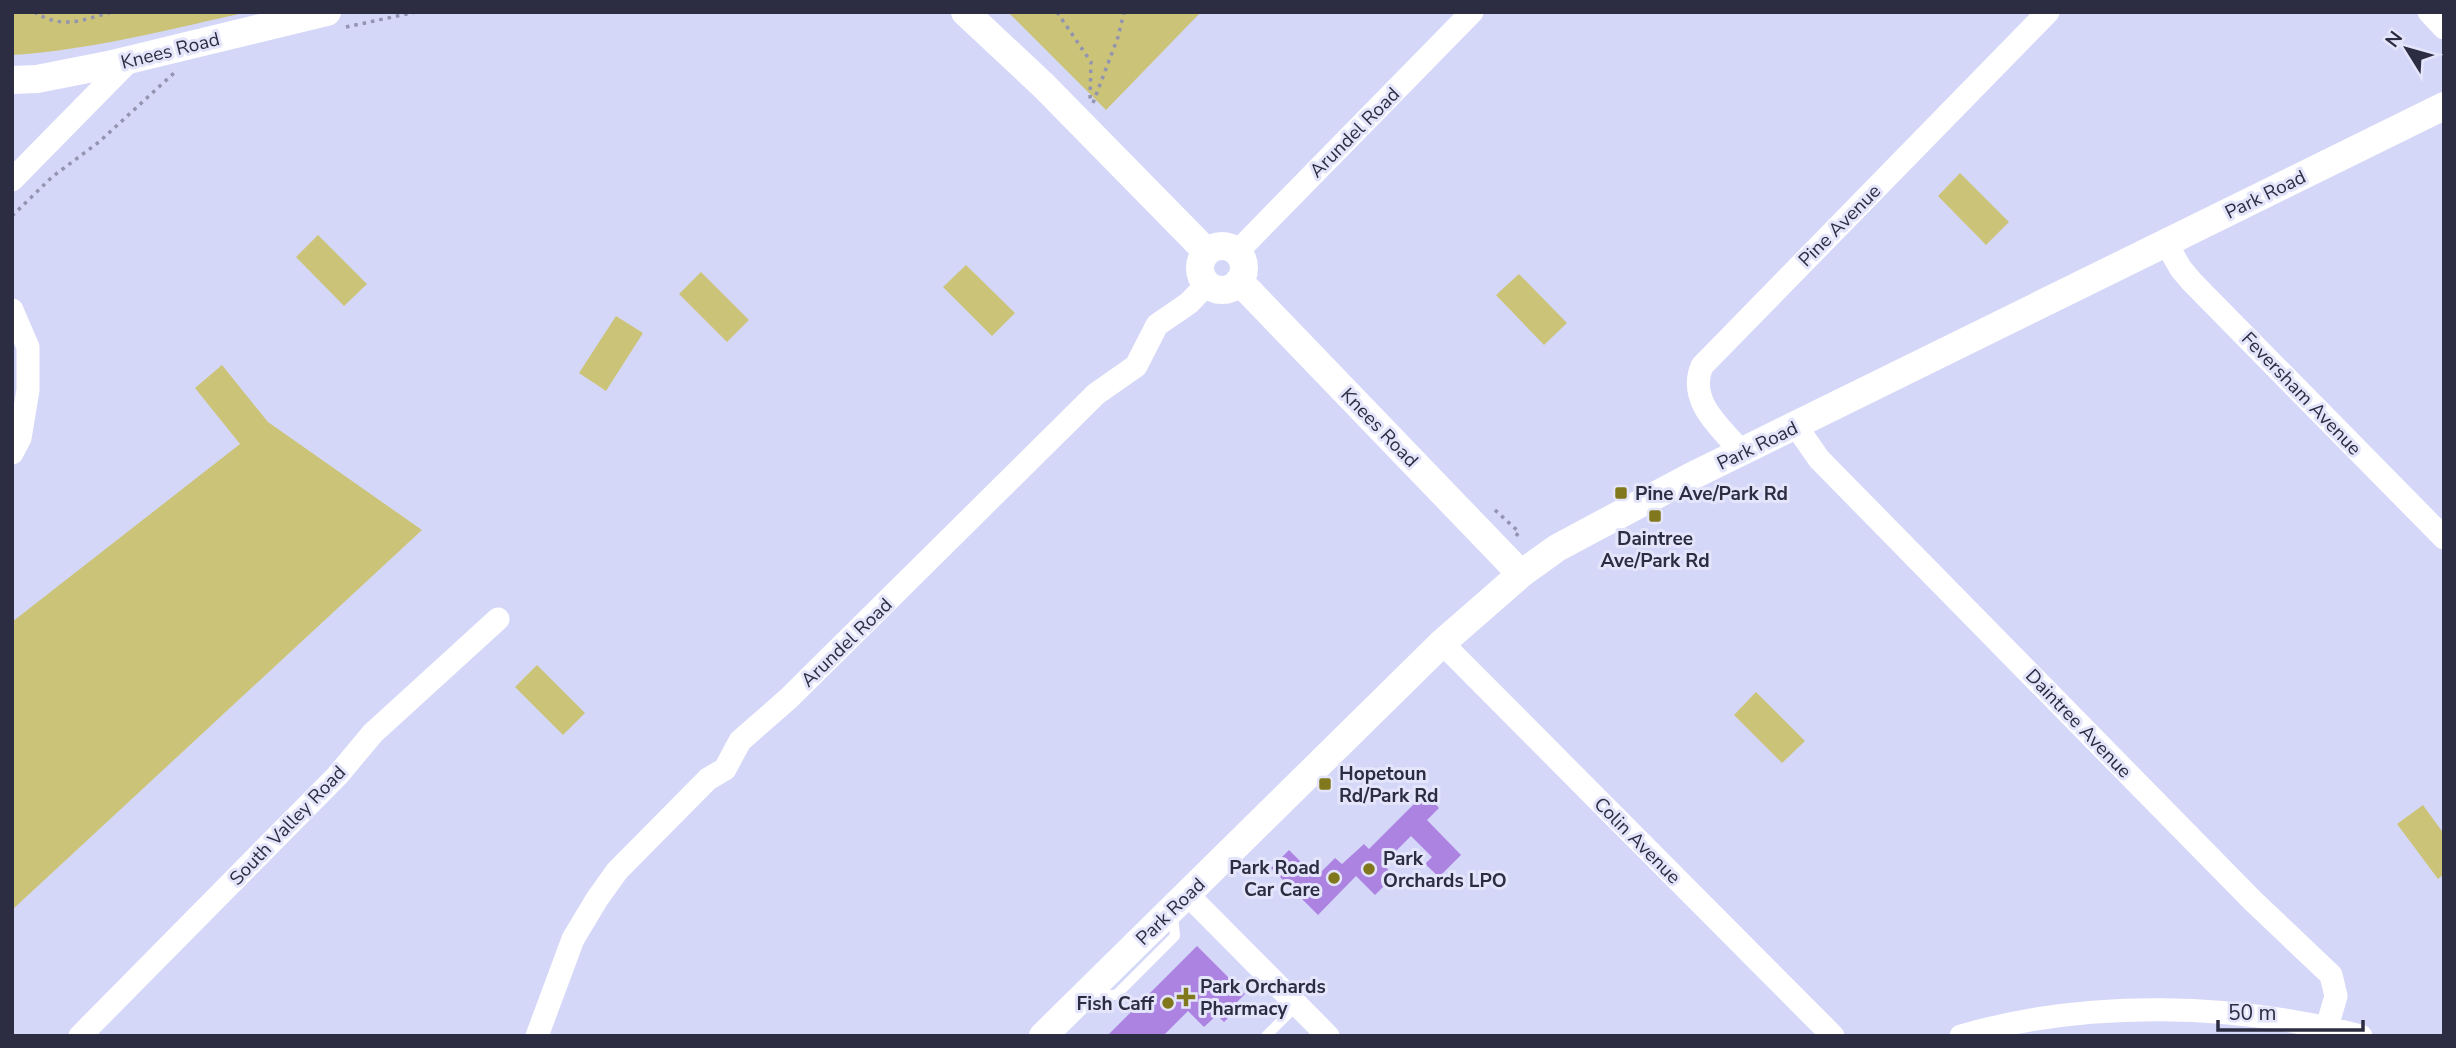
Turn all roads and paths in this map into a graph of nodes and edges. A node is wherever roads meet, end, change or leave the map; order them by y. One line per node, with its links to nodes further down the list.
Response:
1 (33, 12): 2 (path)
2 (112, 12)
3 (416, 12): 11 (path)
4 (965, 12): 20 (street)
5 (1058, 12): 6 (path)
6 (1124, 12)
7 (1472, 12): 21 (street, Arundel Road)
8 (2048, 12): 26 (street, Pine Avenue)
9 (2429, 12): 12 (street)
10 (264, 19): 11 (street, Knees Road); 13 (street, Knees Road)
11 (335, 20)
12 (2444, 28)
13 (130, 60): 15 (street, Knees Road); 17 (street)
14 (180, 68): 18 (path)
15 (12, 80)
16 (2444, 106): 19 (street, Park Road)
17 (12, 180)
18 (12, 216)
19 (2166, 243): 25 (street, Park Road); 28 (street, Feversham Avenue)
20 (1207, 252): 21 (street); 23 (street)
21 (1237, 252): 22 (street)
22 (1239, 281): 23 (street); 29 (street, Knees Road)
23 (1207, 284): 36 (street, Arundel Road)
24 (12, 310): 27 (street)
25 (1796, 426): 26 (street, Park Road); 34 (street, Daintree Avenue)
26 (1742, 452): 29 (street, Park Road)
27 (12, 453)
28 (2444, 538)
29 (1521, 573): 31 (street, Park Road)
30 (498, 619): 35 (street, South Valley Road)
31 (1442, 643): 32 (street, Park Road); 40 (street, Colin Avenue)
32 (1180, 901): 33 (street); 37 (street, Park Road)
33 (1297, 1005): 38 (lane); 39 (street)
34 (2327, 1027): 41 (street); 42 (street)
35 (80, 1036)
36 (537, 1036)
37 (1043, 1036)
38 (1266, 1036)
39 (1328, 1036)
40 (1833, 1036)
41 (1961, 1036)
42 (2361, 1036)

